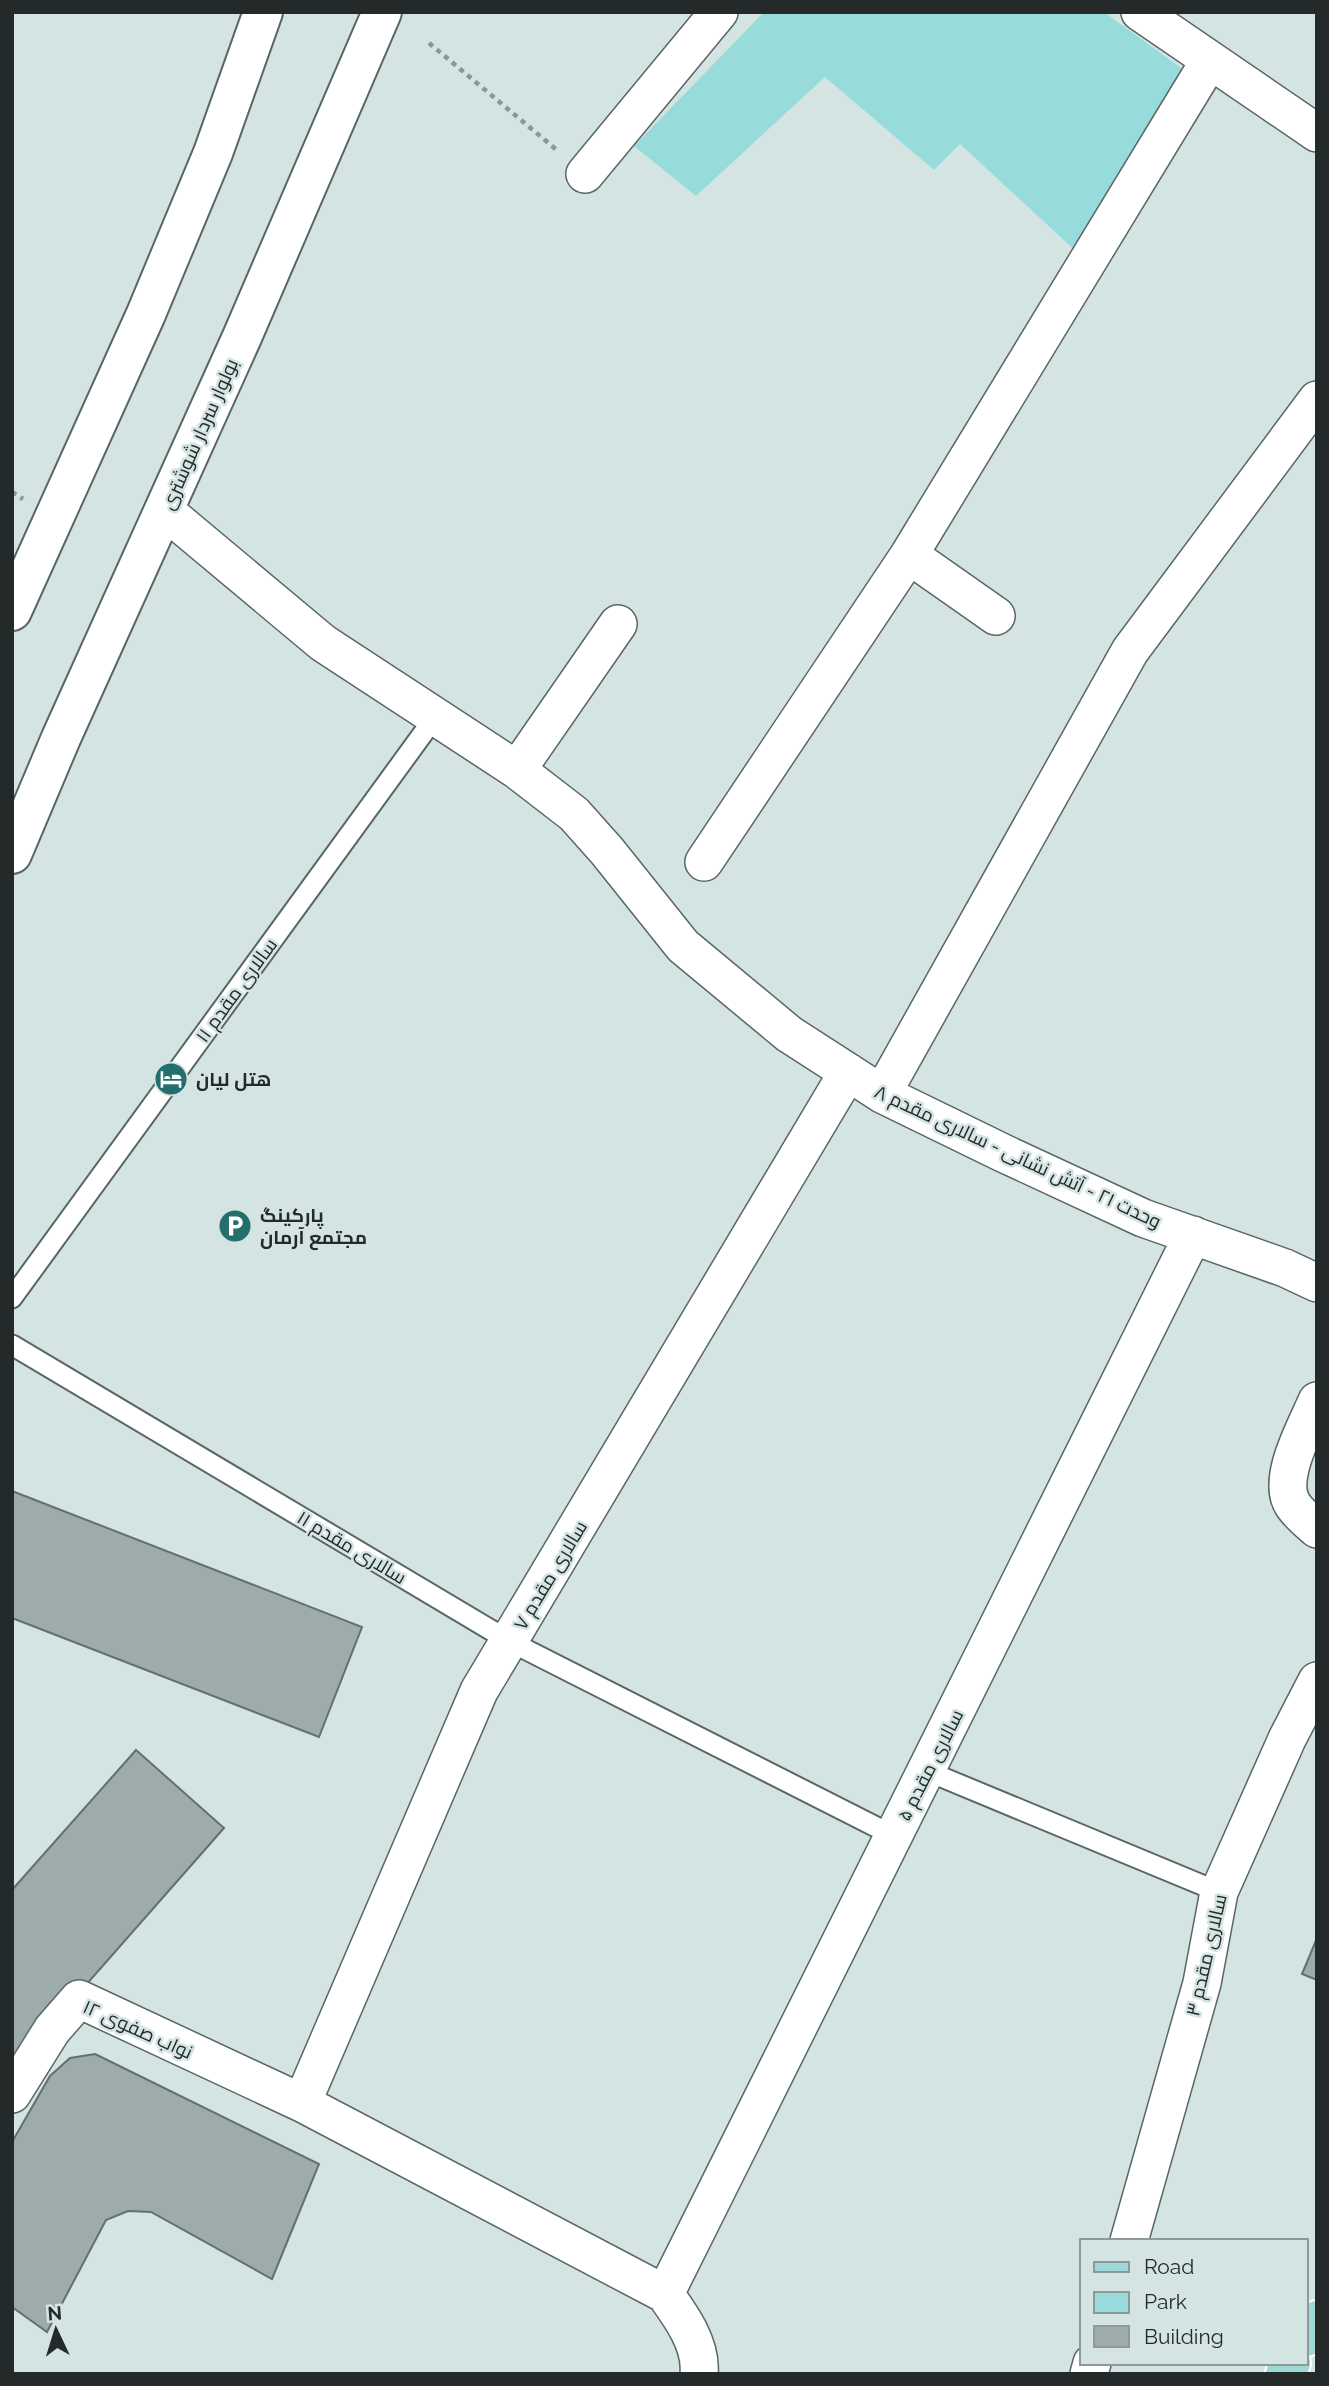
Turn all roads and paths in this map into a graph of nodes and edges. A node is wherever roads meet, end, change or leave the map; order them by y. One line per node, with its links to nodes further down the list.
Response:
1 (262, 12): 12 (street)
2 (382, 12): 10 (street, بولوار سردار شوشتری)
3 (719, 12): 8 (street)
4 (1140, 12): 6 (street)
5 (429, 43): 8 (path)
6 (1210, 60): 7 (street); 11 (street)
7 (1317, 133)
8 (585, 174)
9 (1317, 400): 20 (street)
10 (164, 510): 15 (street, وحدت ۲۱ - آتش نشانی - سالاری مقدم ۸); 17 (street, بولوار سردار شوشتری)
11 (909, 555): 13 (street); 18 (street)
12 (12, 611)
13 (996, 616)
14 (618, 624): 16 (street)
15 (435, 717): 16 (street, وحدت ۲۱ - آتش نشانی - سالاری مقدم ۸); 23 (lane, سالاری مقدم ۱۱)
16 (517, 770): 19 (street, وحدت ۲۱ - آتش نشانی - سالاری مقدم ۸)
17 (12, 854)
18 (704, 862)
19 (848, 1072): 20 (street, وحدت ۲۱ - آتش نشانی - سالاری مقدم ۸); 27 (street, سالاری مقدم ۷)
20 (882, 1094): 21 (street, وحدت ۲۱ - آتش نشانی - سالاری مقدم ۸)
21 (1193, 1236): 22 (street, وحدت ۲۱ - آتش نشانی - سالاری مقدم ۸); 29 (street, سالاری مقدم ۵)
22 (1317, 1283)
23 (12, 1298)
24 (12, 1345): 27 (lane, سالاری مقدم ۱۱)
25 (1317, 1401): 26 (street)
26 (1317, 1529)
27 (511, 1642): 30 (lane, سالاری مقدم ۱۱); 33 (street, سالاری مقدم ۷)
28 (1317, 1681): 31 (street, سالاری مقدم ۳)
29 (927, 1771): 30 (street, سالاری مقدم ۵); 31 (lane)
30 (894, 1836): 35 (street, سالاری مقدم ۵)
31 (1219, 1892): 34 (street, سالاری مقدم ۳)
32 (12, 2094): 33 (street, نواب صفوی ۱۲)
33 (302, 2103): 35 (street)
34 (1130, 2239)
35 (665, 2294): 36 (street)
36 (699, 2374)

